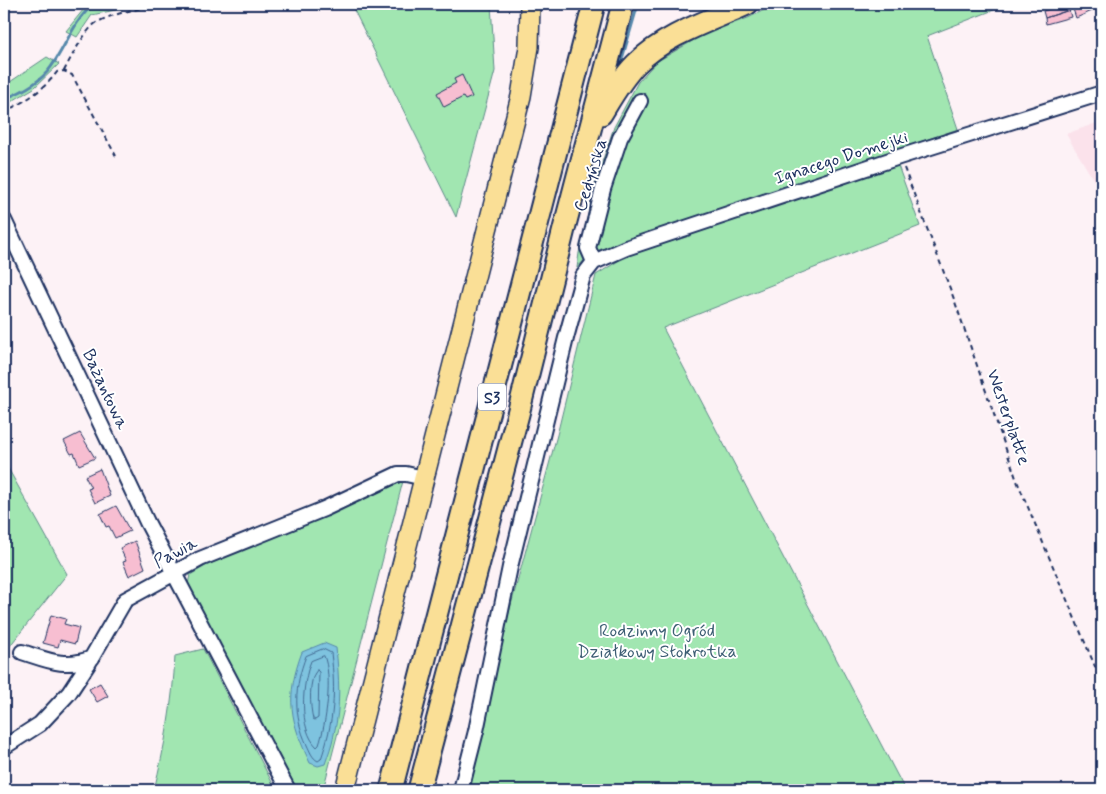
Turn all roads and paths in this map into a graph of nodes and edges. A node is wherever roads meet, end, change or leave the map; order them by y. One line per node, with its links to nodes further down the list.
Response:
1 (164, 4): 6 (path)
2 (530, 4): 15 (main road)
3 (594, 4): 23 (highway, S3)
4 (623, 4): 10 (highway, S3)
5 (747, 4): 10 (highway)
6 (64, 71): 9 (path); 11 (path)
7 (1102, 93): 12 (street, Ignacego Domejki)
8 (640, 101): 14 (street, Cedyńska)
9 (4, 112)
10 (590, 131): 24 (highway, S3)
11 (116, 156)
12 (899, 157): 14 (street, Ignacego Domejki); 19 (path, Westerplatte)
13 (4, 220): 16 (street, Bażantowa)
14 (594, 262): 25 (street)
15 (424, 478): 16 (street, Pawia); 22 (main road)
16 (173, 573): 18 (street, Pawia); 21 (street, Bażantowa)
17 (22, 652): 18 (street)
18 (92, 658): 20 (street, Pawia)
19 (1102, 683)
20 (4, 747)
21 (288, 790)
22 (345, 790)
23 (391, 790)
24 (419, 790)
25 (461, 790)

